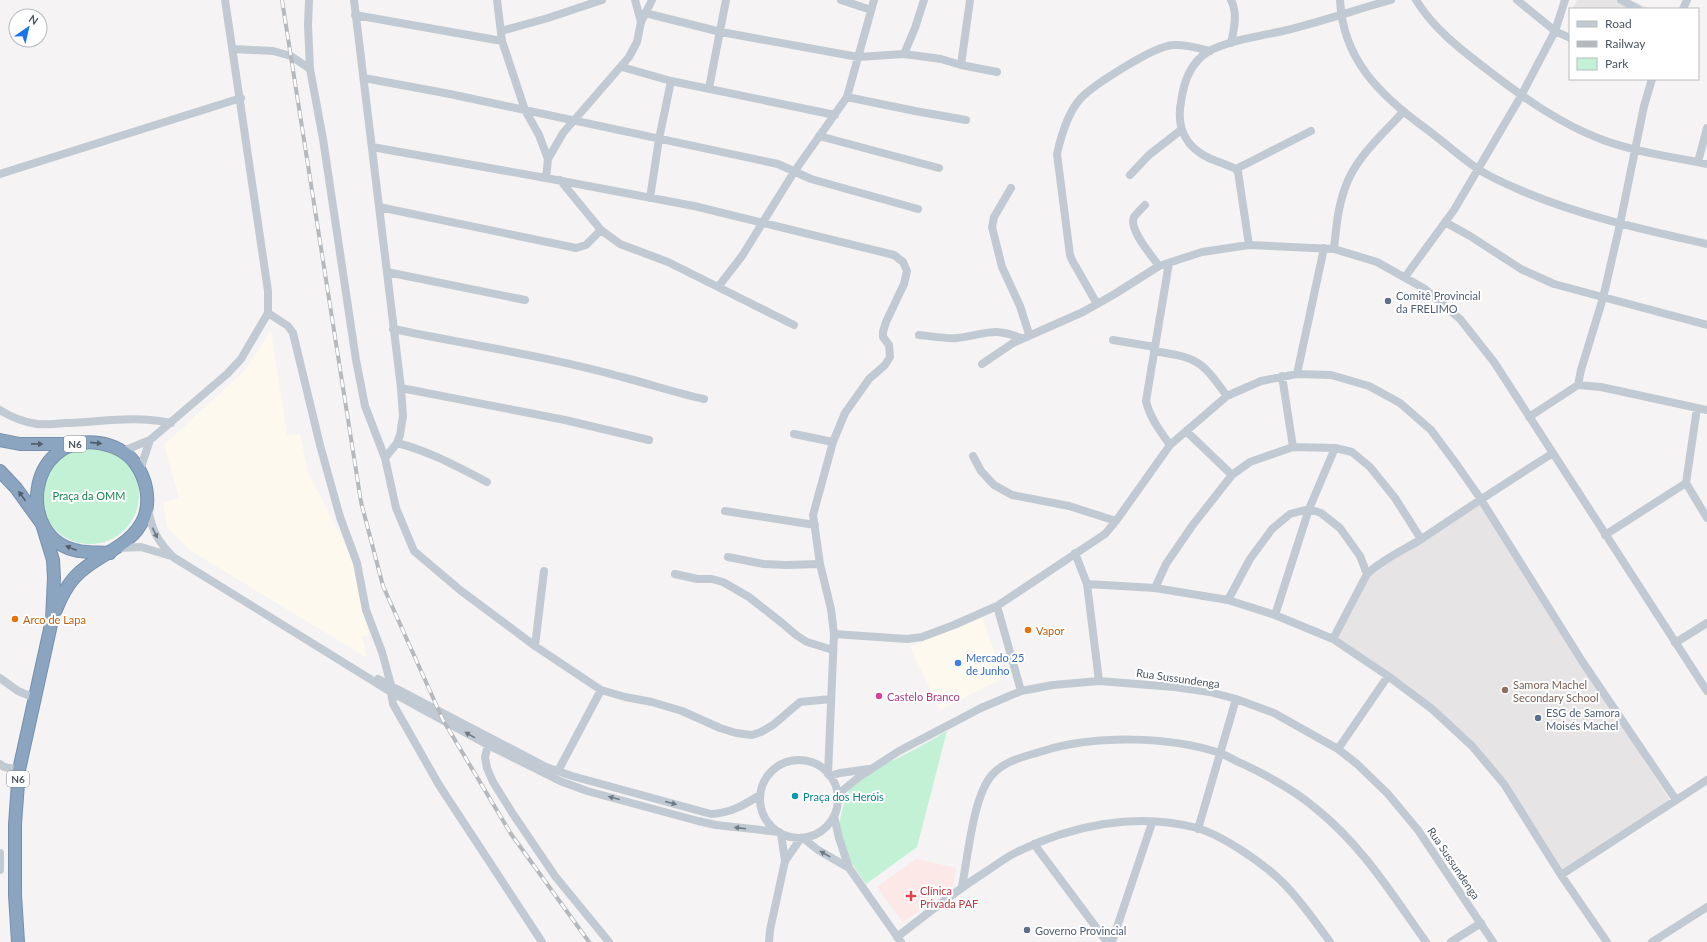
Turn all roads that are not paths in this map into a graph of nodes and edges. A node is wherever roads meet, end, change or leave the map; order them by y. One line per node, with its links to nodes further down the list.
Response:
1 (226, 0): 32 (street)
2 (309, 0): 38 (street)
3 (354, 0): 23 (street)
4 (497, 0): 26 (street)
5 (602, 0): 26 (street)
6 (635, 0): 25 (street)
7 (652, 0): 22 (street)
8 (726, 0): 28 (street)
9 (841, 0): 21 (street)
10 (874, 0): 21 (street)
11 (924, 0): 34 (street)
12 (970, 0): 36 (street)
13 (1231, 0): 31 (street)
14 (1340, 0): 24 (street)
15 (1391, 0): 24 (street)
16 (1416, 0): 44 (street)
17 (1517, 0): 27 (street)
18 (1565, 0): 27 (street)
19 (1621, 0): 20 (street)
20 (1636, 8)
21 (871, 10): 35 (street)
22 (645, 13): 25 (street); 28 (street)
23 (355, 14): 30 (street); 40 (street)
24 (1341, 16): 31 (street); 48 (street)
25 (641, 22): 37 (street)
26 (501, 31): 30 (street)
27 (1555, 31): 29 (street); 44 (street)
28 (721, 32): 35 (street); 43 (street)
29 (1569, 38)
30 (502, 41): 47 (street)
31 (1230, 43): 33 (street)
32 (233, 49): 38 (street); 46 (street)
33 (1210, 51): 53 (street); 90 (street)
34 (904, 54): 35 (street); 36 (street)
35 (858, 57): 45 (street)
36 (961, 65): 39 (street)
37 (622, 67): 42 (street); 50 (street)
38 (310, 69): 126 (street)
39 (997, 72)
40 (364, 78): 47 (street); 57 (street)
41 (1652, 80): 58 (street)
42 (671, 81): 43 (street); 56 (street)
43 (709, 88): 49 (street)
44 (1521, 96): 58 (street); 64 (street)
45 (847, 97): 49 (street); 51 (street)
46 (241, 98): 66 (street); 91 (street)
47 (525, 110): 50 (street); 59 (street)
48 (1403, 112): 64 (street); 82 (street)
49 (835, 115): 55 (street)
50 (574, 120): 56 (street); 59 (street)
51 (966, 120)
52 (1707, 128): 60 (street)
53 (1181, 130): 63 (street); 67 (street)
54 (1311, 132): 63 (street)
55 (819, 136): 62 (street); 65 (street)
56 (659, 139): 65 (street); 71 (street)
57 (372, 147): 68 (street); 73 (street)
58 (1636, 150): 60 (street); 77 (street)
59 (548, 159): 68 (street)
60 (1698, 162): 61 (street)
61 (1707, 164)
62 (940, 168)
63 (1236, 169): 80 (street)
64 (1478, 170): 75 (street); 77 (street)
65 (794, 172): 74 (street); 76 (street)
66 (0, 174)
67 (1130, 174)
68 (546, 178): 69 (street)
69 (560, 180): 71 (street); 78 (street)
70 (1011, 188): 95 (street)
71 (650, 198): 76 (street)
72 (1145, 205): 84 (street)
73 (379, 207): 78 (street); 85 (street)
74 (918, 209)
75 (1445, 222): 86 (street); 88 (street)
76 (762, 224): 87 (street); 117 (street)
77 (1620, 224): 79 (street); 88 (street)
78 (601, 230): 87 (street)
79 (1707, 244)
80 (1249, 246): 81 (street); 83 (street)
81 (1324, 248): 82 (street); 101 (street)
82 (1334, 249): 86 (street)
83 (1169, 263): 84 (street); 99 (street)
84 (1159, 266): 90 (street)
85 (387, 272): 89 (street); 94 (street)
86 (1405, 277): 110 (street)
87 (718, 288): 92 (street)
88 (1603, 298): 93 (street); 103 (street)
89 (524, 300)
90 (1097, 304): 95 (street)
91 (268, 313): 111 (street); 165 (street)
92 (794, 325)
93 (1707, 325)
94 (393, 329): 104 (street); 106 (street)
95 (1030, 334): 97 (street)
96 (919, 335): 97 (street)
97 (1021, 338): 100 (street)
98 (1113, 340): 99 (street)
99 (1154, 349): 105 (street); 120 (street)
100 (982, 364)
101 (1297, 374): 102 (street); 132 (street)
102 (1282, 376): 105 (street); 121 (street)
103 (1578, 385): 107 (street); 110 (street)
104 (401, 388): 116 (street); 118 (street)
105 (1227, 396): 112 (street)
106 (704, 399)
107 (1697, 408): 109 (street); 131 (street)
108 (0, 410): 111 (street)
109 (1707, 410)
110 (1529, 417): 124 (street)
111 (171, 423): 115 (street)
112 (1186, 431): 120 (street); 129 (street)
113 (794, 434): 117 (street)
114 (0, 440): 119 (highway, N6, one-way to 119)
115 (150, 440): 123 (street); 127 (street)
116 (648, 440)
117 (833, 442): 139 (street)
118 (397, 443): 126 (street); 130 (street)
119 (73, 444): 123 (highway, N6, one-way to 123); 138 (highway, N6)
120 (1170, 445): 137 (street)
121 (1293, 447): 122 (street); 129 (street)
122 (1335, 448): 134 (street); 141 (street)
123 (123, 451): 127 (highway, N6)
124 (1553, 453): 132 (street); 140 (street)
125 (973, 456): 137 (street)
126 (385, 458): 160 (street)
127 (140, 470): 133 (highway, N6)
128 (0, 471): 138 (highway, N6, one-way to 128)
129 (1232, 475): 151 (street)
130 (487, 482)
131 (1686, 483): 136 (street); 140 (street)
132 (1480, 498): 141 (street); 184 (street)
133 (147, 504): 142 (highway, N6); 144 (street, one-way to 144)
134 (1309, 509): 149 (street); 152 (street); 154 (street)
135 (725, 511): 139 (street)
136 (1707, 518)
137 (1116, 521): 143 (street)
138 (42, 524): 142 (highway, N6, one-way to 138); 155 (highway, N6)
139 (815, 525): 146 (street)
140 (1605, 535): 159 (street)
141 (1421, 539): 149 (street)
142 (113, 550): 144 (street); 155 (highway, N6)
143 (1075, 553): 150 (street); 153 (street)
144 (173, 557): 165 (street)
145 (728, 557): 146 (street)
146 (820, 564): 157 (street)
147 (544, 571): 160 (street)
148 (675, 574): 161 (street)
149 (1367, 574): 158 (street)
150 (1087, 584): 151 (street); 164 (street)
151 (1155, 588): 152 (street)
152 (1228, 600): 154 (street)
153 (997, 606): 157 (street); 167 (street)
154 (1275, 614): 158 (street)
155 (52, 620): 169 (highway, N6)
156 (1707, 623): 159 (street)
157 (834, 634): 161 (street)
158 (1333, 639): 162 (street)
159 (1675, 643): 168 (street)
160 (535, 646): 166 (street)
161 (833, 650): 170 (street)
162 (1388, 676): 173 (street); 195 (street)
163 (0, 678): 169 (street)
164 (1099, 680): 167 (street, Rua Sussundenga); 171 (street, Rua Sussundenga)
165 (391, 689): 172 (street, one-way to 165); 178 (street); 201 (street)
166 (601, 690): 170 (street); 178 (street)
167 (1020, 691): 176 (street, Rua Sussundenga)
168 (1707, 691)
169 (35, 698): 177 (highway, N6)
170 (831, 699): 180 (street)
171 (1236, 699): 173 (street, Rua Sussundenga); 174 (street)
172 (488, 745): 188 (street, one-way to 172); 202 (street)
173 (1338, 749): 198 (street, Rua Sussundenga)
174 (1220, 754): 187 (street); 196 (street); 207 (street)
175 (2, 766): 177 (street); 179 (street)
176 (870, 769): 180 (street, Rua Sussundenga); 183 (street, Rua Sussundenga)
177 (19, 770): 200 (highway, N6)
178 (558, 771): 182 (street, one-way to 182)
179 (0, 775)
180 (829, 775): 182 (street); 183 (street)
181 (1707, 780): 184 (street)
182 (760, 795): 188 (street)
183 (837, 795): 185 (street)
184 (1676, 800): 195 (street)
185 (834, 816): 189 (street); 193 (street)
186 (1152, 823): 187 (street); 190 (street); 205 (street)
187 (1198, 829): 206 (street)
188 (780, 833): 189 (street); 192 (street)
189 (802, 838): 192 (street); 193 (street, one-way to 189)
190 (1034, 844): 196 (street); 204 (street)
191 (0, 853): 194 (street)
192 (785, 860): 203 (street)
193 (849, 868): 199 (street)
194 (0, 870)
195 (1561, 875): 210 (street)
196 (962, 886): 199 (street)
197 (1707, 907): 211 (street)
198 (1481, 923): 208 (street); 209 (street, Rua Sussundenga)
199 (899, 939)
200 (18, 942)
201 (542, 942)
202 (609, 942)
203 (769, 942)
204 (1107, 942)
205 (1112, 942)
206 (1330, 942)
207 (1426, 942)
208 (1451, 942)
209 (1493, 942)
210 (1607, 942)
211 (1652, 942)

